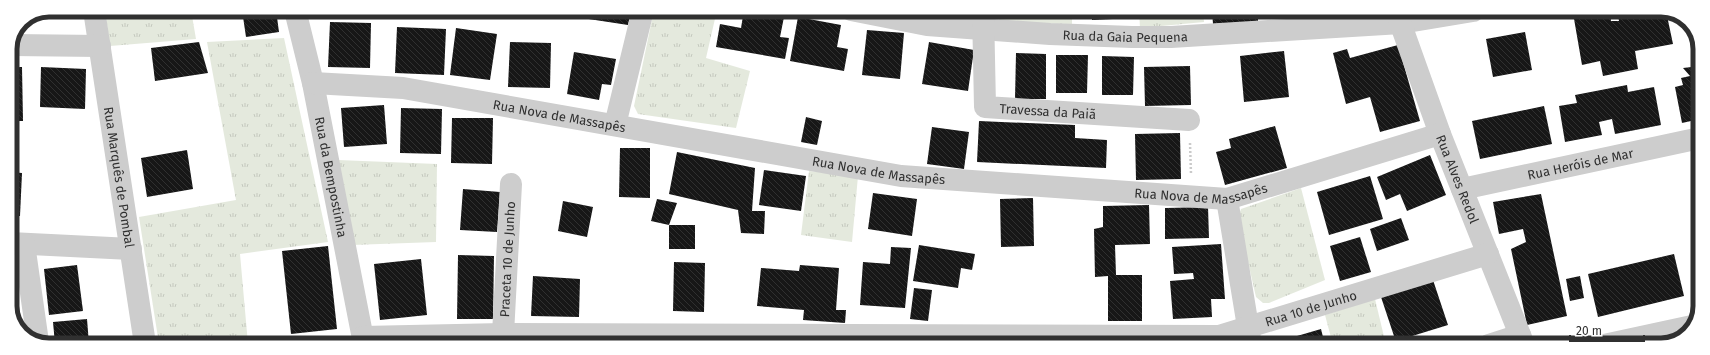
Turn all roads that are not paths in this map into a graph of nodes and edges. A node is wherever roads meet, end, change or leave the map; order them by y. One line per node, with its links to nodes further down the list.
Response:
1 (95, 17): 8 (street, Rua Marquês de Pombal)
2 (297, 17): 9 (street, Rua da Bempostinha)
3 (641, 17): 11 (street)
4 (886, 17): 6 (street, Rua da Gaia Pequena)
5 (1398, 17): 6 (street, Rua da Gaia Pequena); 12 (street, Rua Alves Redol)
6 (982, 19): 10 (street, Travessa da Paiã)
7 (18, 45): 8 (street)
8 (100, 46): 18 (street, Rua Marquês de Pombal)
9 (313, 83): 11 (street, Rua Nova de Massapês); 25 (street, Rua da Bempostinha)
10 (1190, 120)
11 (615, 125): 16 (street, Rua Nova de Massapês)
12 (1440, 134): 15 (street, Rua Alves Redol); 16 (street, Rua Nova de Massapês)
13 (1693, 140): 15 (street, Rua Heróis de Mar)
14 (511, 184): 21 (street, Praceta 10 de Junho)
15 (1462, 189): 19 (street, Rua Alves Redol)
16 (1226, 199): 23 (street)
17 (17, 243): 18 (street); 22 (street)
18 (131, 249): 24 (street, Rua Marquês de Pombal)
19 (1488, 254): 23 (street, Rua 10 de Junho); 27 (street, Rua Alves Redol)
20 (1684, 328): 28 (street)
21 (503, 334): 23 (street, Rua 10 de Junho); 26 (street, Rua 10 de Junho)
22 (37, 335)
23 (1250, 336)
24 (144, 338)
25 (362, 338)
26 (423, 338)
27 (1521, 338)
28 (1636, 338)

